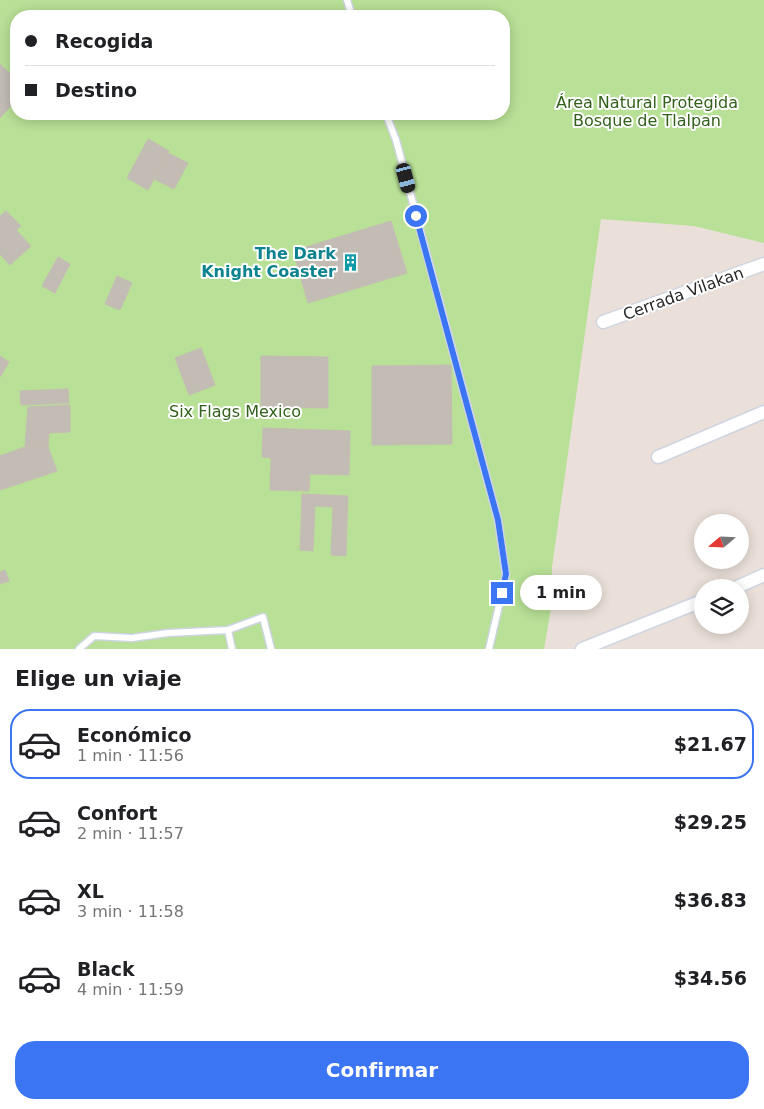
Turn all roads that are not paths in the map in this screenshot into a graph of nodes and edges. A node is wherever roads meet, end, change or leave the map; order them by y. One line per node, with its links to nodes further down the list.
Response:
1 (388, 120): 13 (lane)
2 (764, 264): 3 (street, Cerrada Vilakan)
3 (603, 322)
4 (764, 412): 5 (street)
5 (658, 457)
6 (764, 575): 7 (street)
7 (749, 582)
8 (694, 604): 14 (street)
9 (228, 630): 10 (lane); 11 (lane); 12 (lane)
10 (79, 649)
11 (232, 649)
12 (271, 649)
13 (489, 649)
14 (582, 649)

